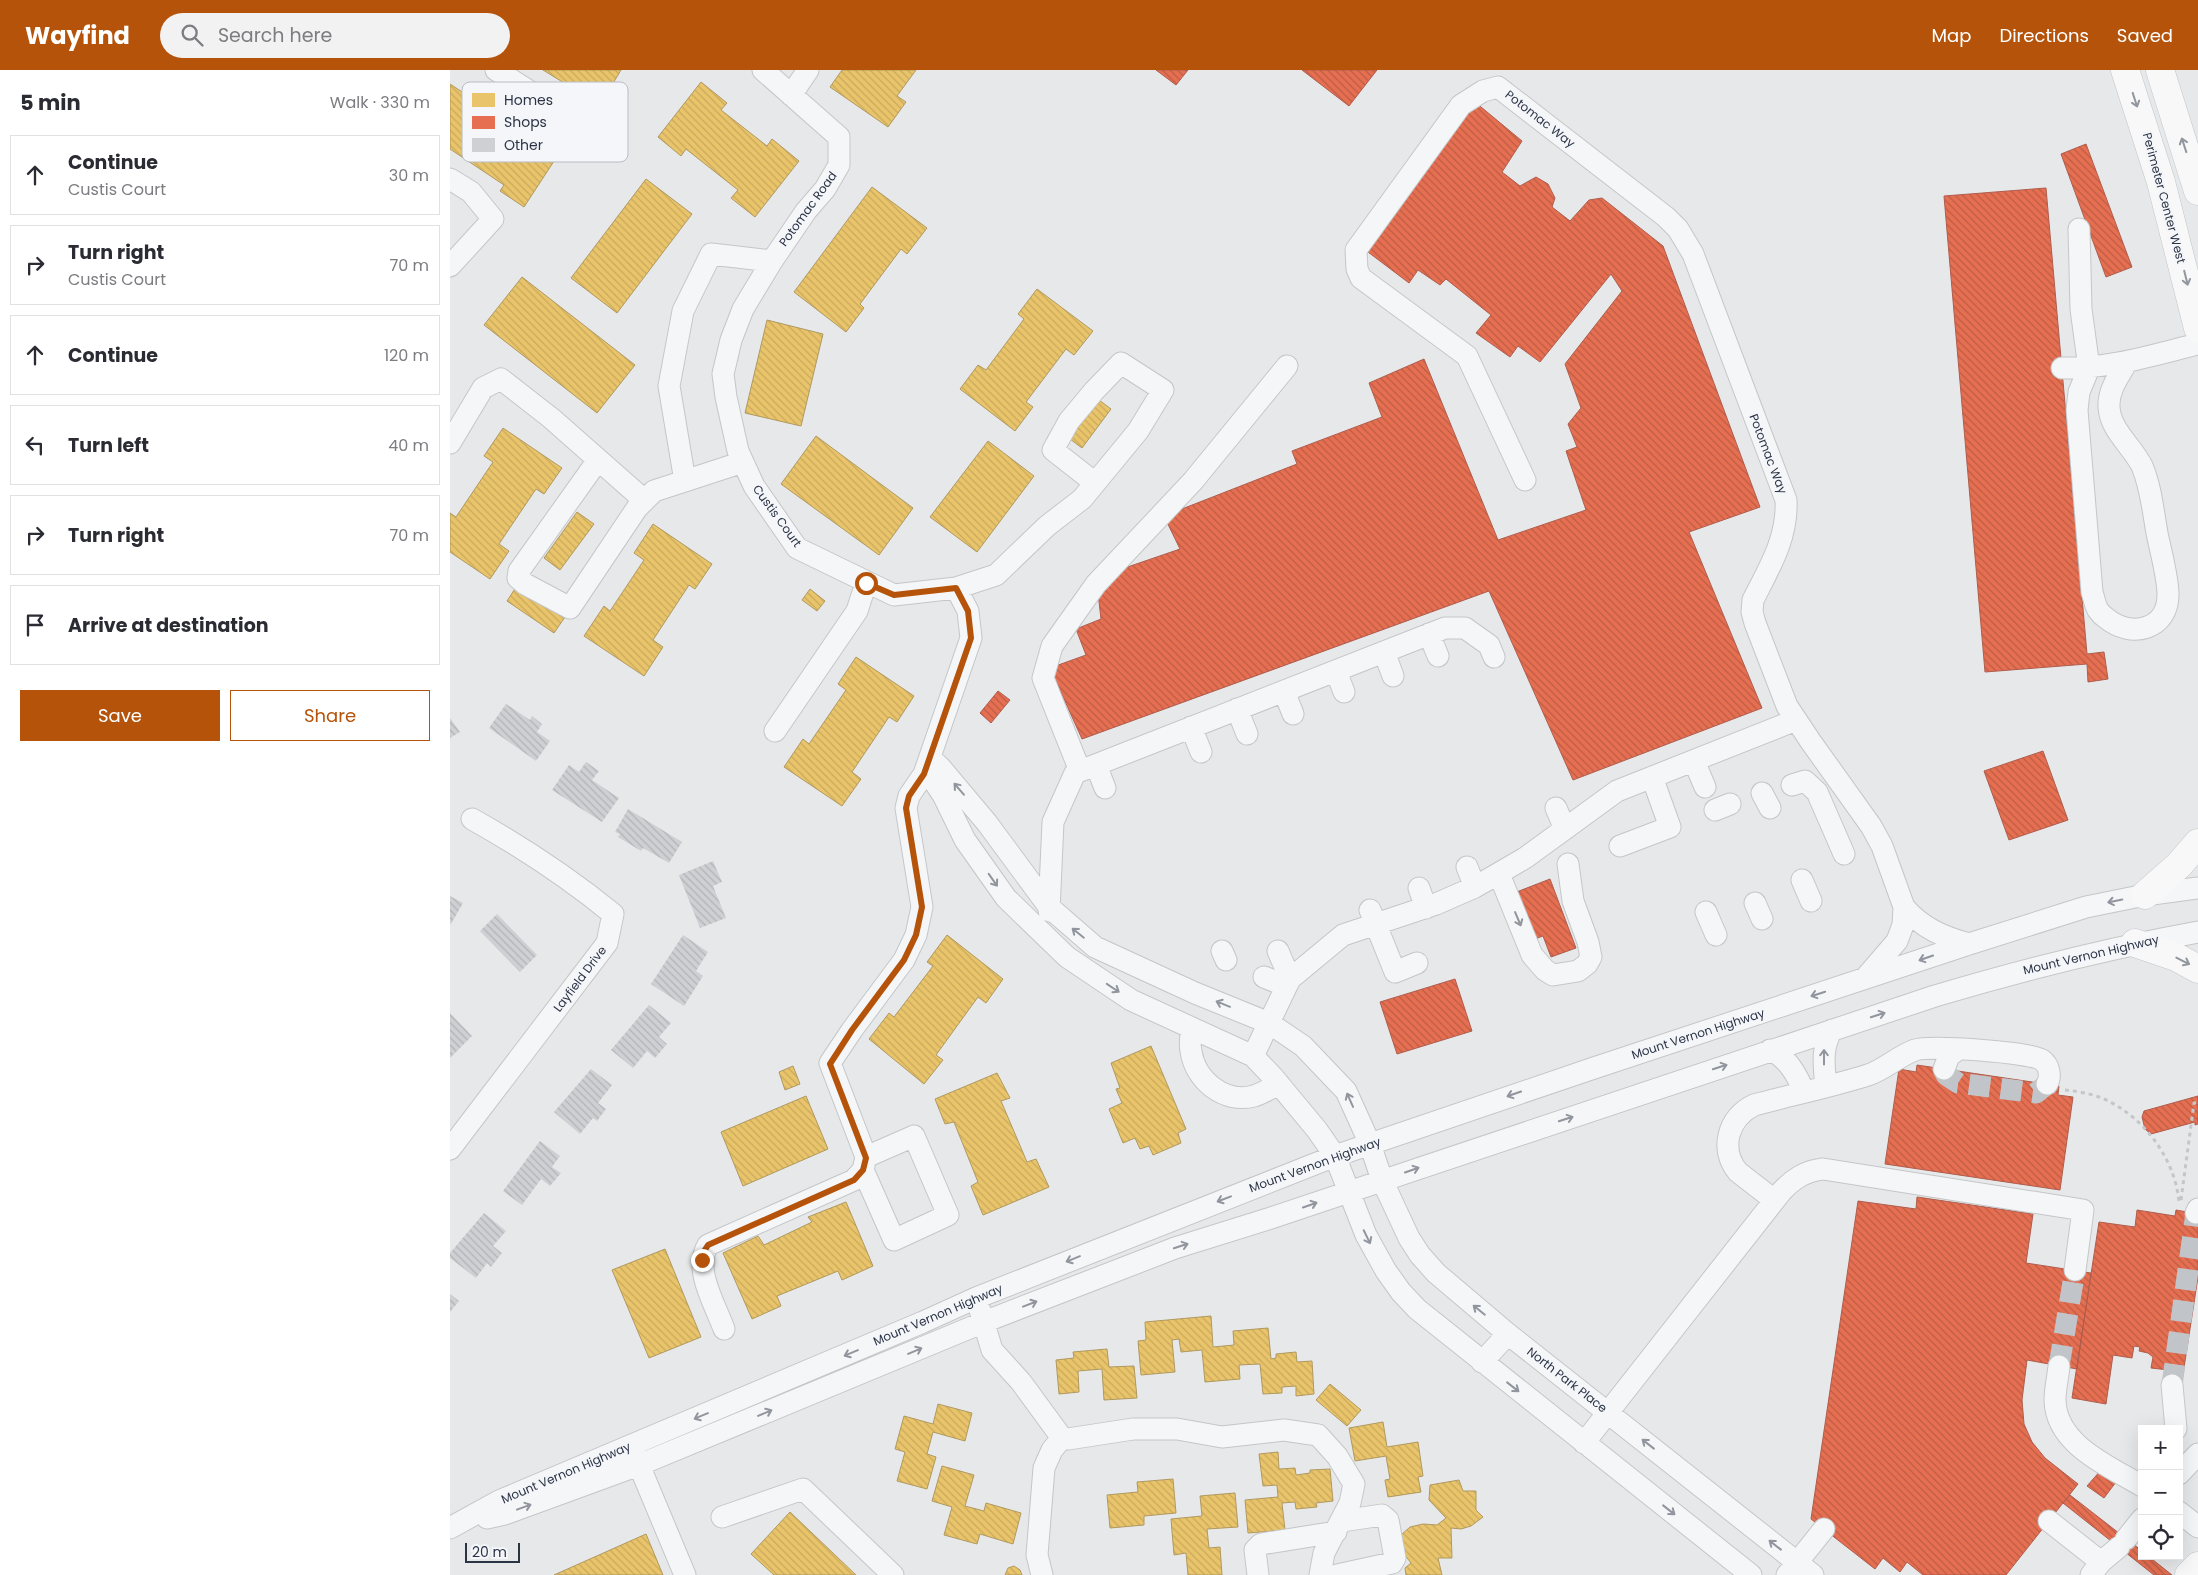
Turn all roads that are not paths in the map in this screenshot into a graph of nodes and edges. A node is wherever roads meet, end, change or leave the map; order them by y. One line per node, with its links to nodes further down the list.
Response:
1 (496, 70): 6 (street)
2 (763, 70): 7 (street, Potomac Road)
3 (808, 70): 7 (street)
4 (2125, 70): 13 (main road, Perimeter Center West, one-way to 13)
5 (2160, 70): 9 (main road, one-way to 5)
6 (515, 82)
7 (791, 95): 11 (street, Potomac Road)
8 (450, 179): 12 (street)
9 (2198, 192)
10 (2079, 229): 18 (street)
11 (772, 261): 20 (street, Potomac Road); 23 (street)
12 (450, 266)
13 (2198, 328)
14 (2198, 344): 15 (street)
15 (2127, 362): 18 (street); 18 (street)
16 (1287, 366): 45 (street)
17 (2062, 368): 18 (street)
18 (2089, 368)
19 (450, 443): 21 (street)
20 (741, 456): 23 (street); 26 (street, Custis Court)
21 (598, 460): 25 (street); 25 (street)
22 (1525, 480): 38 (street, Potomac Way)
23 (685, 481): 25 (street)
24 (1095, 483): 24 (street); 27 (street)
25 (644, 500)
26 (866, 583): 27 (street, Custis Court); 40 (street)
27 (956, 588): 44 (street)
28 (1429, 634): 29 (street); 30 (street); 31 (street)
29 (1384, 652): 32 (street); 33 (street)
30 (1438, 656)
31 (1494, 657)
32 (1336, 671): 34 (street); 35 (street)
33 (1393, 676)
34 (1284, 691): 36 (street); 37 (street)
35 (1344, 692)
36 (1237, 709): 39 (street); 41 (street)
37 (1293, 714)
38 (1796, 720): 43 (street); 64 (street, Potomac Way)
39 (1191, 727): 42 (street); 45 (street)
40 (776, 731)
41 (1247, 734)
42 (1201, 752)
43 (1694, 761): 46 (street); 48 (street)
44 (927, 766): 63 (street, North Park Place, one-way to 44); 71 (street, one-way to 71); 94 (street)
45 (1088, 768): 49 (street); 63 (street)
46 (1652, 777): 52 (street); 54 (street)
47 (1792, 784): 55 (street)
48 (1705, 787)
49 (1105, 788)
50 (1556, 808): 52 (street)
51 (472, 819): 92 (street, Layfield Drive)
52 (1561, 832): 56 (street); 58 (street)
53 (2198, 843): 61 (main road)
54 (1620, 846)
55 (1844, 854)
56 (1568, 864): 58 (street, one-way to 56); 65 (street)
57 (1467, 867): 58 (street)
58 (1487, 880): 66 (street); 68 (street)
59 (1802, 880): 62 (street)
60 (2198, 888): 61 (street, Mount Vernon Highway)
61 (2144, 895): 73 (street, Mount Vernon Highway, one-way to 73)
62 (1812, 901)
63 (1049, 907): 71 (street); 80 (street, North Park Place, one-way to 63)
64 (1904, 907): 73 (street, Potomac Way); 78 (street, Potomac Way)
65 (1586, 909)
66 (1500, 910)
67 (1706, 912): 70 (street)
68 (1373, 917): 75 (street); 79 (street)
69 (2198, 932): 72 (street, Mount Vernon Highway)
70 (1716, 935)
71 (1047, 937): 81 (street, one-way to 81)
72 (2135, 943): 76 (main road, one-way to 76); 82 (street, Mount Vernon Highway, one-way to 72)
73 (1969, 944): 78 (street, Mount Vernon Highway, one-way to 78)
74 (1278, 950): 79 (street)
75 (1417, 963)
76 (2198, 969)
77 (1264, 977): 79 (street)
78 (1864, 979): 91 (street, Mount Vernon Highway, one-way to 91)
79 (1288, 983): 80 (street)
80 (1269, 1022): 85 (street); 91 (street, North Park Place, one-way to 80)
81 (1192, 1028): 85 (street); 87 (street)
82 (1832, 1030): 83 (street, Mount Vernon Highway); 88 (street, one-way to 82)
83 (1770, 1050): 90 (street); 95 (street, Mount Vernon Highway, one-way to 83)
84 (1957, 1050): 86 (street); 88 (street); 89 (street)
85 (1253, 1056): 87 (street)
86 (1944, 1069)
87 (1279, 1084): 93 (street)
88 (1826, 1086): 90 (street)
89 (2053, 1087)
90 (1804, 1092): 97 (street)
91 (1370, 1144): 93 (street, Mount Vernon Highway); 95 (street, North Park Place)
92 (450, 1149)
93 (1335, 1156): 96 (street); 99 (street, Mount Vernon Highway, one-way to 99)
94 (864, 1164): 94 (street); 101 (street)
95 (1382, 1180): 96 (street, Mount Vernon Highway); 102 (street, North Park Place, one-way to 95)
96 (1349, 1191): 100 (street, Mount Vernon Highway, one-way to 96); 103 (street, one-way to 103)
97 (1774, 1200): 98 (street); 106 (street)
98 (2075, 1270)
99 (976, 1298): 100 (street); 111 (street, Mount Vernon Highway, one-way to 111)
100 (984, 1322): 108 (street); 113 (street, Mount Vernon Highway, one-way to 100)
101 (724, 1329)
102 (1508, 1334): 103 (street); 106 (street, North Park Place)
103 (1482, 1362): 109 (street, one-way to 109)
104 (2059, 1366): 114 (street)
105 (2172, 1385): 107 (street)
106 (1608, 1413): 109 (street); 125 (street, North Park Place, one-way to 106)
107 (2176, 1425)
108 (1062, 1438): 120 (street); 128 (street)
109 (1584, 1443): 132 (street, one-way to 132)
110 (2183, 1445): 112 (street)
111 (631, 1446): 113 (street); 119 (street, Mount Vernon Highway)
112 (2190, 1462)
113 (639, 1466): 119 (street, Mount Vernon Highway, one-way to 113); 126 (street)
114 (2138, 1484)
115 (2183, 1515): 121 (street)
116 (722, 1517): 127 (street)
117 (2049, 1521): 124 (street)
118 (2138, 1524): 124 (street)
119 (455, 1526)
120 (1339, 1527): 129 (street); 130 (street); 131 (street)
121 (2198, 1527)
122 (1824, 1529): 125 (street)
123 (2198, 1566): 133 (main road)
124 (2096, 1569)
125 (1799, 1571)
126 (685, 1575)
127 (893, 1575)
128 (1042, 1575)
129 (1258, 1575)
130 (1320, 1575)
131 (1337, 1575)
132 (1751, 1575)
133 (2189, 1575)

